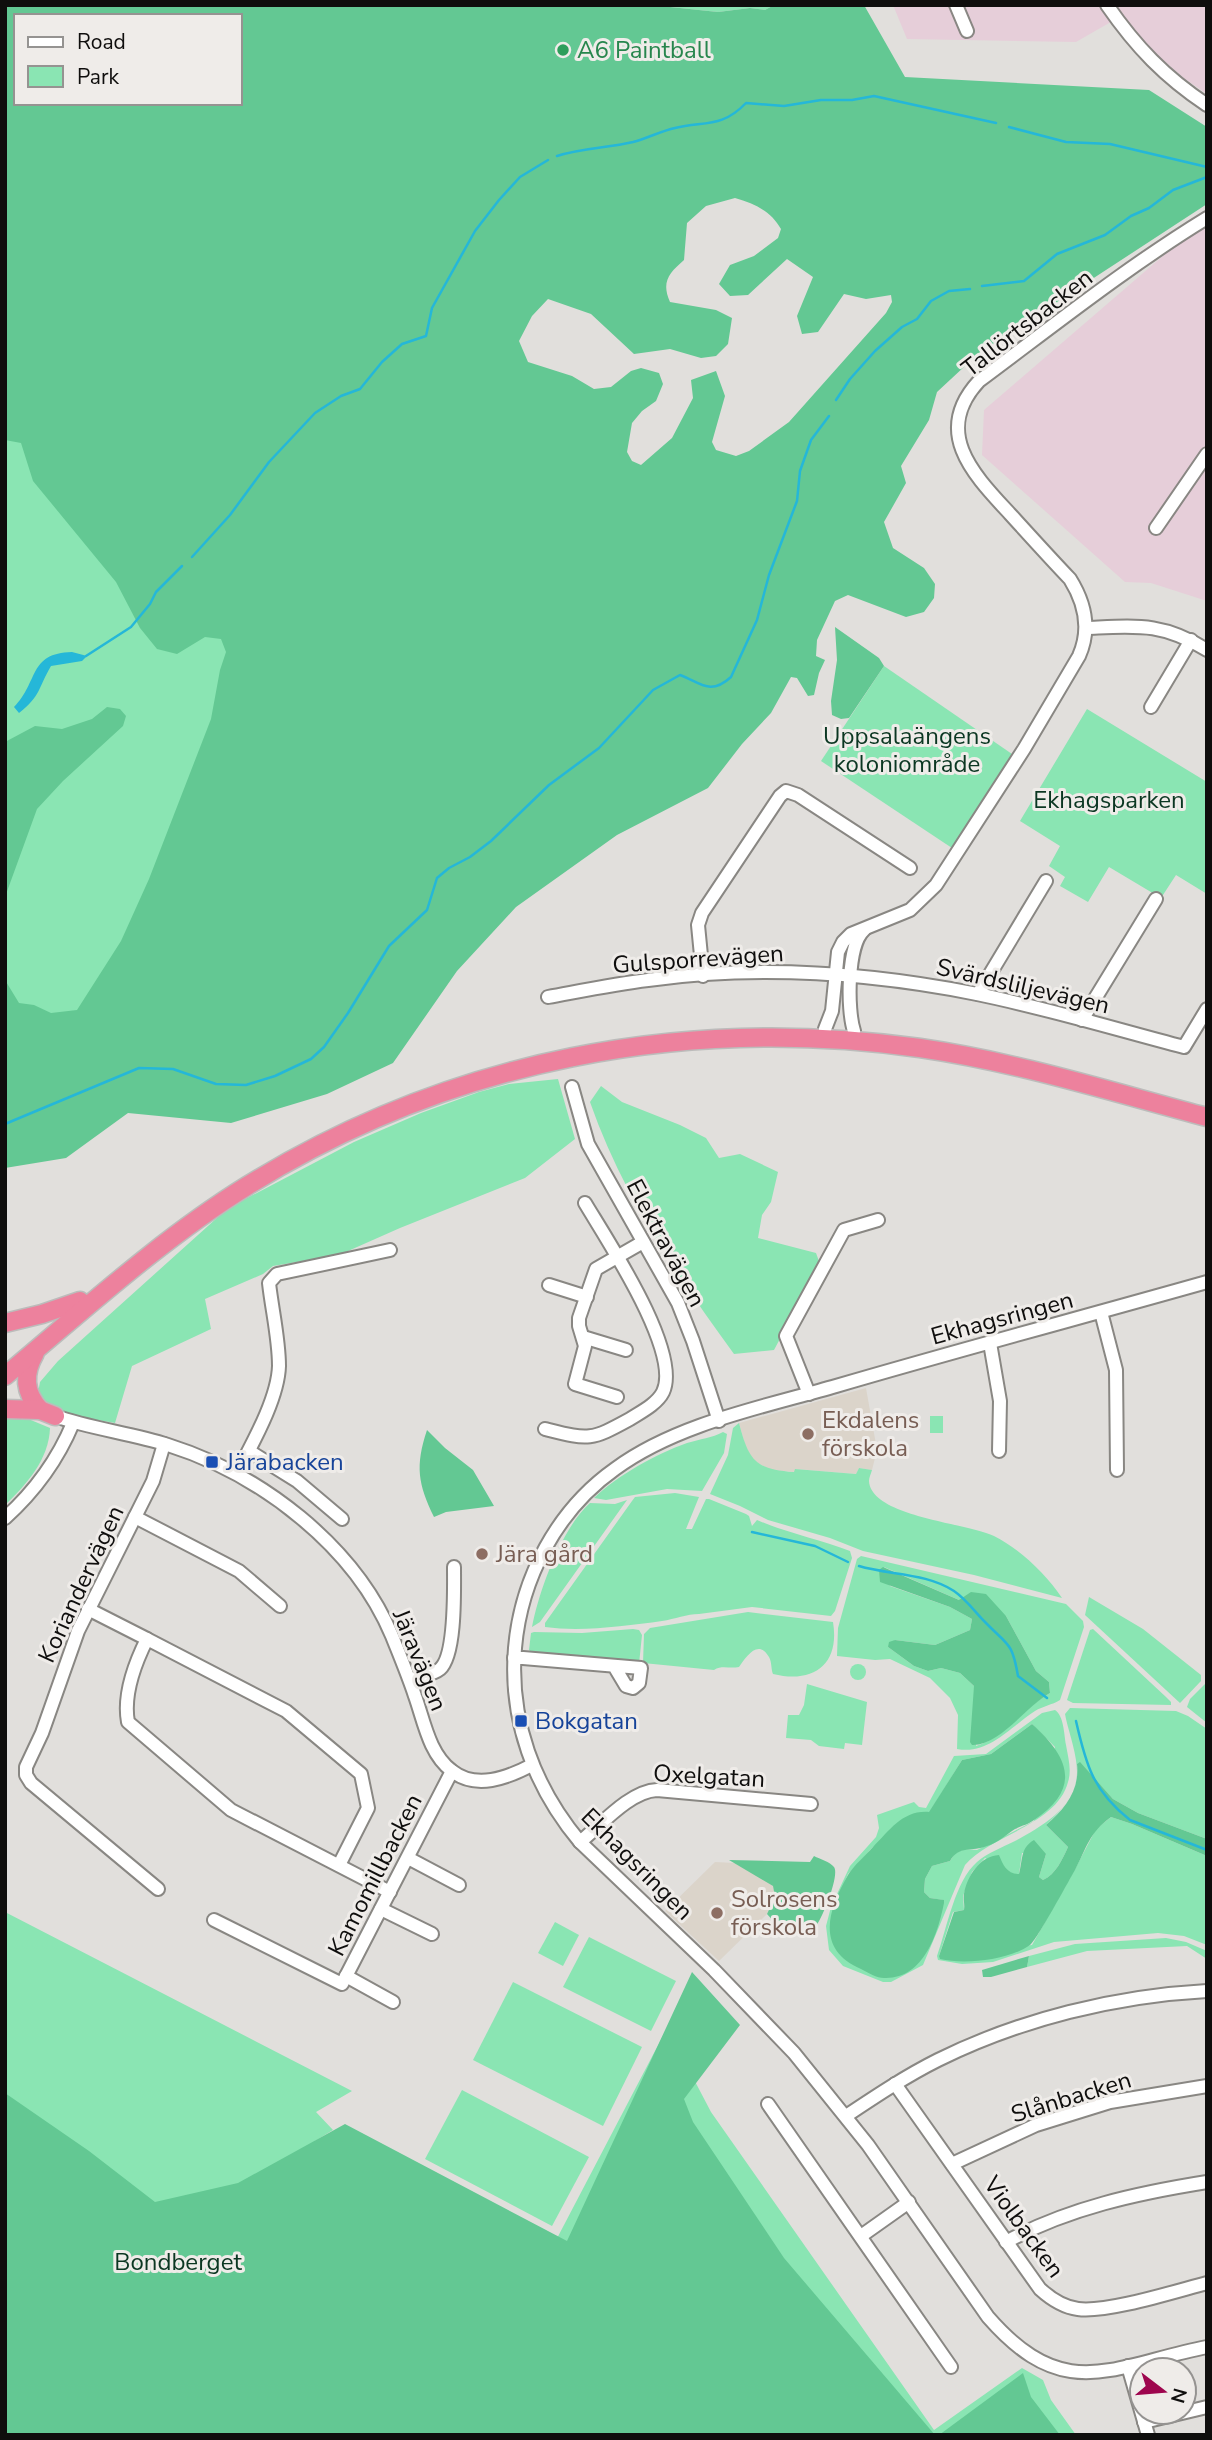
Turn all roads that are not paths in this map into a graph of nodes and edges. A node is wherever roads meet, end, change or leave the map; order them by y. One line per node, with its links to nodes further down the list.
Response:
1 (957, 5): 3 (street)
2 (1107, 5): 4 (street)
3 (967, 31)
4 (1207, 105)
5 (1207, 218): 8 (street, Tallörtsbacken)
6 (1207, 454): 7 (street)
7 (1156, 528)
8 (1086, 628): 9 (street); 15 (street, Tallörtsbacken)
9 (1191, 640): 10 (street); 11 (street)
10 (1207, 650)
11 (1151, 707)
12 (910, 868): 16 (street)
13 (1046, 881): 19 (street)
14 (1156, 899): 22 (street)
15 (866, 928): 17 (street, Tallörtsbacken); 18 (street)
16 (703, 976): 17 (street, Gulsporrevägen); 20 (street, Gulsporrevägen)
17 (836, 976): 18 (street, Gulsporrevägen); 23 (street, Tallörtsbacken)
18 (851, 978): 19 (street, Svärdsliljevägen); 24 (street)
19 (978, 994): 22 (street, Svärdsliljevägen)
20 (548, 997)
21 (1207, 1009): 22 (street, Svärdsliljevägen)
22 (1082, 1020)
23 (825, 1029): 24 (highway); 36 (highway)
24 (854, 1031): 26 (highway)
25 (572, 1087): 30 (street, Elektravägen)
26 (1207, 1108)
27 (1207, 1118): 41 (highway)
28 (585, 1203): 32 (street)
29 (878, 1220): 45 (street)
30 (643, 1242): 32 (street); 49 (street, Elektravägen)
31 (390, 1251): 53 (street)
32 (616, 1257): 35 (street); 51 (street)
33 (1207, 1282): 37 (street, Ekhagsringen)
34 (549, 1285): 35 (street)
35 (587, 1297): 39 (street)
36 (80, 1301): 38 (highway); 43 (highway)
37 (1101, 1312): 40 (street, Ekhagsringen); 55 (street)
38 (5, 1323)
39 (583, 1337): 42 (street); 46 (street)
40 (990, 1343): 45 (street, Ekhagsringen); 54 (street)
41 (37, 1349): 44 (highway); 48 (highway)
42 (626, 1350)
43 (5, 1363)
44 (5, 1376)
45 (809, 1394): 49 (street, Ekhagsringen)
46 (617, 1396)
47 (5, 1409): 48 (highway)
48 (48, 1413): 50 (street, Järavägen)
49 (719, 1421): 64 (street, Ekhagsringen)
50 (73, 1423): 52 (street, Järavägen); 58 (street)
51 (545, 1429)
52 (164, 1444): 56 (street, Järavägen); 57 (street, Koriandervägen)
53 (248, 1451): 56 (street); 59 (street)
54 (999, 1451)
55 (1117, 1471)
56 (237, 1473): 66 (street, Järavägen)
57 (135, 1517): 61 (street); 62 (street, Koriandervägen)
58 (5, 1518)
59 (342, 1519)
60 (454, 1567): 66 (street)
61 (280, 1606)
62 (88, 1609): 63 (street); 74 (street, Koriandervägen)
63 (147, 1639): 72 (street); 72 (street)
64 (514, 1658): 65 (street); 67 (street, Ekhagsringen)
65 (614, 1666)
66 (410, 1680): 68 (street, Järavägen)
67 (532, 1765): 68 (street); 70 (street, Ekhagsringen)
68 (452, 1771): 71 (street, Kamomillbacken)
69 (811, 1804): 70 (street, Oxelgatan)
70 (580, 1842): 85 (street, Ekhagsringen)
71 (408, 1858): 73 (street); 75 (street, Kamomillbacken)
72 (339, 1865): 75 (street)
73 (458, 1885)
74 (158, 1889)
75 (390, 1892): 76 (street, Kamomillbacken)
76 (382, 1909): 78 (street); 79 (street, Kamomillbacken)
77 (214, 1920): 79 (street, Kamomillbacken)
78 (432, 1934)
79 (346, 1976): 81 (street)
80 (1207, 1991): 82 (street)
81 (393, 2002)
82 (895, 2084): 85 (street); 86 (street, Violbacken)
83 (1207, 2086): 86 (street, Slånbacken)
84 (768, 2104): 89 (street)
85 (846, 2116): 88 (street, Ekhagsringen)
86 (952, 2164): 90 (street, Violbacken)
87 (1207, 2182): 90 (street)
88 (909, 2202): 89 (street); 95 (street, Ekhagsringen)
89 (861, 2236): 94 (street)
90 (1006, 2242): 91 (street, Violbacken)
91 (1207, 2283)
92 (1207, 2347): 93 (street, Ekhagsringen)
93 (1171, 2356)
94 (951, 2367)
95 (1128, 2367)
96 (1207, 2407): 97 (street)
97 (1146, 2428)

